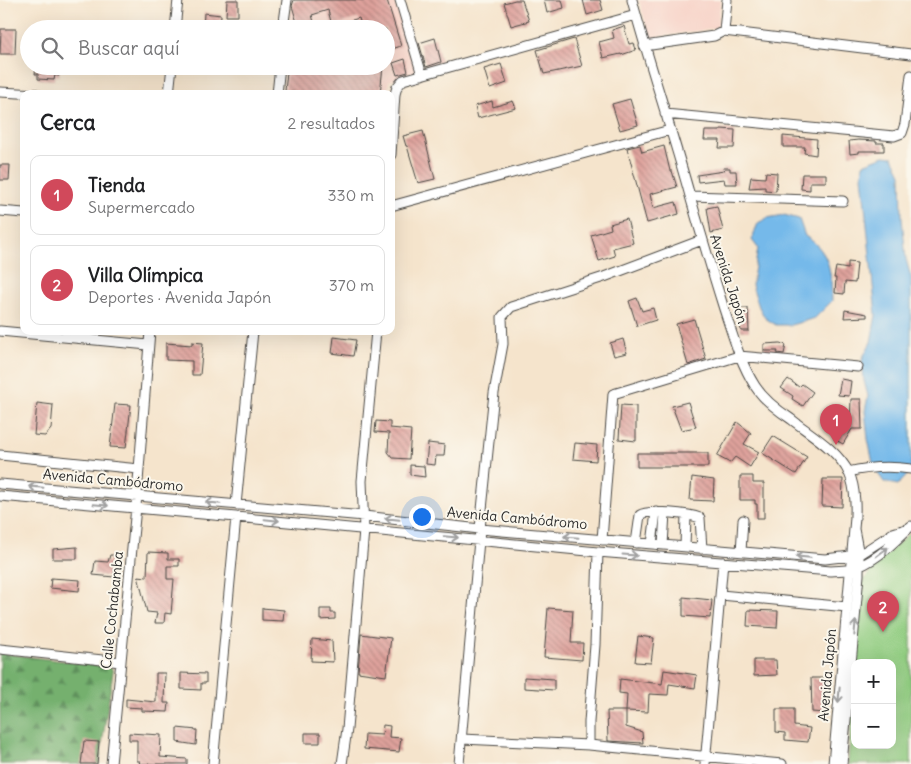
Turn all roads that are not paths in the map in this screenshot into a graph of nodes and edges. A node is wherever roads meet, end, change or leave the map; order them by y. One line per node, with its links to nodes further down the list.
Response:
1 (178, 0): 7 (street)
2 (286, 0): 8 (street)
3 (400, 0): 15 (street)
4 (632, 0): 6 (street, Avenida Japón)
5 (727, 0): 9 (street)
6 (636, 15): 10 (street, Avenida Japón); 15 (street)
7 (176, 20)
8 (285, 20)
9 (724, 31): 10 (street); 11 (street)
10 (644, 46): 21 (street, Avenida Japón)
11 (911, 54)
12 (911, 74): 21 (street)
13 (171, 75): 16 (street)
14 (279, 75): 17 (street)
15 (422, 75): 20 (street)
16 (169, 90)
17 (277, 90)
18 (0, 92): 19 (street)
19 (20, 93)
20 (395, 94)
21 (665, 114): 22 (street, Avenida Japón)
22 (670, 130): 23 (street, Avenida Japón); 25 (street)
23 (690, 196): 24 (street); 28 (street, Avenida Japón)
24 (842, 201)
25 (395, 205)
26 (0, 211): 27 (street)
27 (20, 213)
28 (702, 240): 36 (street, Avenida Japón); 53 (street)
29 (0, 331): 30 (street)
30 (20, 333)
31 (46, 335): 35 (street)
32 (149, 335): 35 (street, Calle Cochabamba)
33 (253, 335): 45 (street)
34 (376, 335): 49 (street)
35 (148, 344): 39 (street, Calle Cochabamba)
36 (739, 356): 37 (street); 41 (street, Avenida Japón); 56 (street)
37 (858, 367)
38 (0, 455): 39 (street)
39 (139, 464): 43 (street, Calle Cochabamba)
40 (911, 469): 41 (street)
41 (848, 472): 64 (street, Avenida Japón)
42 (0, 484): 43 (street, Avenida Cambódromo, one-way to 42)
43 (137, 495): 45 (street, Avenida Cambódromo, one-way to 43); 46 (street, Calle Cochabamba)
44 (0, 496): 46 (street, Avenida Cambódromo, one-way to 46)
45 (236, 505): 49 (street, Avenida Cambódromo)
46 (136, 507): 50 (street, Avenida Cambódromo); 71 (street, Calle Cochabamba)
47 (661, 513): 48 (street); 57 (street); 58 (street); 59 (street)
48 (686, 515): 60 (street); 61 (street)
49 (364, 516): 53 (street, Avenida Cambódromo, one-way to 49); 54 (street)
50 (236, 517): 54 (street, Avenida Cambódromo, one-way to 54); 76 (street)
51 (743, 520): 63 (street)
52 (910, 527): 64 (street); 66 (street, one-way to 52)
53 (480, 529): 55 (street); 56 (street, Avenida Cambódromo, one-way to 53)
54 (364, 530): 55 (street, Avenida Cambódromo, one-way to 55); 77 (street)
55 (479, 540): 62 (street, Avenida Cambódromo); 72 (street)
56 (602, 540): 57 (street, Avenida Cambódromo)
57 (636, 543): 58 (street, Avenida Cambódromo)
58 (652, 544): 59 (street, Avenida Cambódromo)
59 (663, 545): 60 (street, Avenida Cambódromo)
60 (685, 547): 61 (street, Avenida Cambódromo)
61 (702, 549): 63 (street, Avenida Cambódromo)
62 (598, 552): 65 (street, Avenida Cambódromo, one-way to 65); 73 (street)
63 (741, 552): 64 (street, Avenida Cambódromo, one-way to 63)
64 (855, 556): 66 (street, Avenida Japón); 67 (street, Avenida Japón)
65 (723, 562): 67 (street, Avenida Cambódromo); 68 (street)
66 (859, 566): 67 (street); 81 (street, Avenida Japón, one-way to 66)
67 (850, 570): 69 (street, Avenida Japón)
68 (721, 595): 69 (street); 74 (street)
69 (847, 607): 80 (street, Avenida Japón, one-way to 80)
70 (0, 649): 71 (street)
71 (121, 662): 75 (street, Calle Cochabamba)
72 (462, 739): 73 (street); 78 (street)
73 (588, 745): 74 (street)
74 (706, 760): 79 (street)
75 (111, 764)
76 (213, 764)
77 (342, 764)
78 (460, 764)
79 (782, 764)
80 (833, 764)
81 (842, 764)

